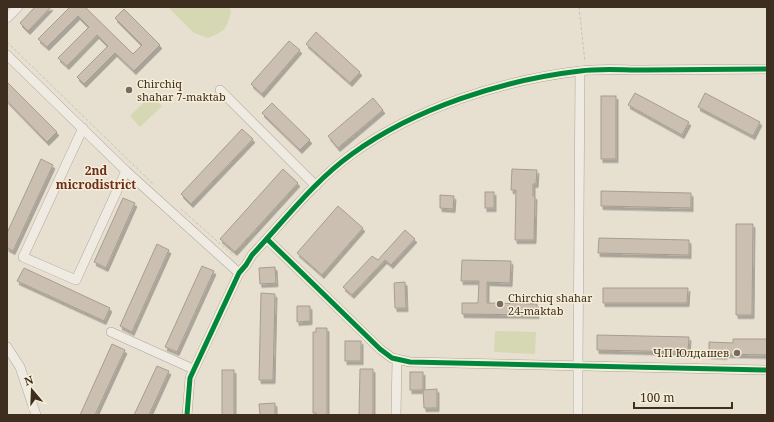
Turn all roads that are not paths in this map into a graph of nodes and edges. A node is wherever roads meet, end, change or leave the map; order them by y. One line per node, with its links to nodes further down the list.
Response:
1 (18, 7): 2 (street)
2 (7, 18)
3 (9, 61): 7 (street)
4 (767, 69): 5 (street)
5 (580, 71): 9 (street); 15 (street)
6 (220, 90): 9 (street)
7 (83, 128): 8 (street); 8 (street)
8 (126, 171): 11 (street)
9 (316, 186): 10 (street)
10 (267, 239): 11 (street); 14 (street)
11 (239, 273): 16 (street)
12 (111, 332): 16 (street)
13 (7, 347): 18 (street)
14 (397, 358): 15 (street); 20 (street)
15 (578, 366): 17 (street); 21 (street)
16 (193, 369): 19 (street)
17 (767, 370)
18 (36, 415)
19 (187, 415)
20 (396, 415)
21 (578, 415)

